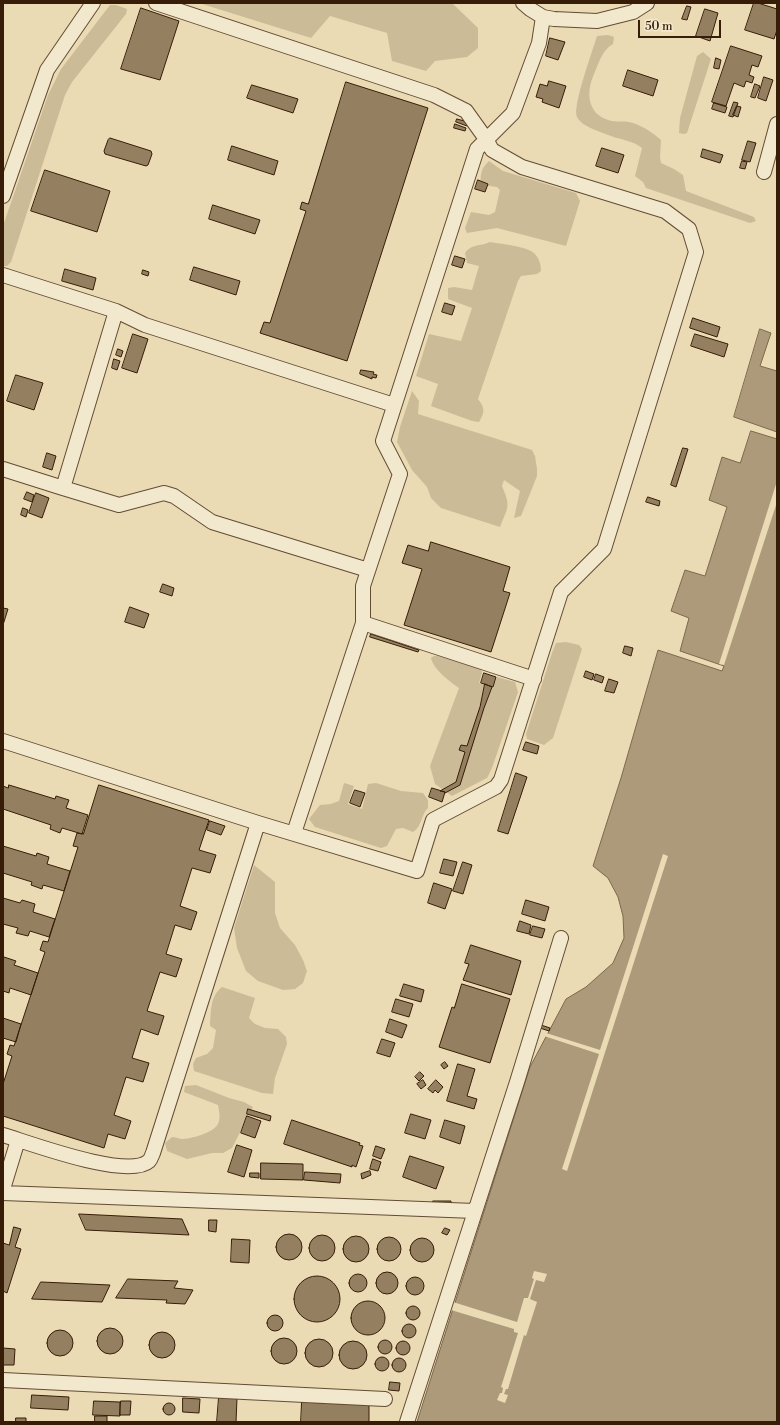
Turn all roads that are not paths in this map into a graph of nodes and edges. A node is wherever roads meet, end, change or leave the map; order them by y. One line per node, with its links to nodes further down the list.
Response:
1 (94, 3): 9 (street)
2 (156, 3): 7 (street)
3 (523, 3): 5 (street)
4 (647, 3): 5 (street)
5 (543, 17): 7 (street)
6 (777, 124): 8 (street)
7 (486, 139): 12 (street); 17 (street)
8 (764, 172)
9 (3, 196)
10 (3, 275): 11 (street)
11 (116, 311): 12 (street); 14 (street)
12 (394, 405): 15 (street)
13 (3, 468): 14 (street)
14 (63, 488): 15 (street)
15 (368, 570): 16 (street)
16 (363, 623): 17 (street); 20 (street)
17 (534, 679): 20 (street)
18 (3, 741): 19 (street)
19 (258, 823): 20 (street); 23 (street)
20 (294, 833)
21 (561, 938): 26 (street)
22 (3, 1135): 23 (street)
23 (18, 1140): 24 (street)
24 (3, 1189)
25 (3, 1193): 26 (street)
26 (475, 1211): 29 (street)
27 (3, 1380): 28 (street)
28 (385, 1399)
29 (407, 1422)

